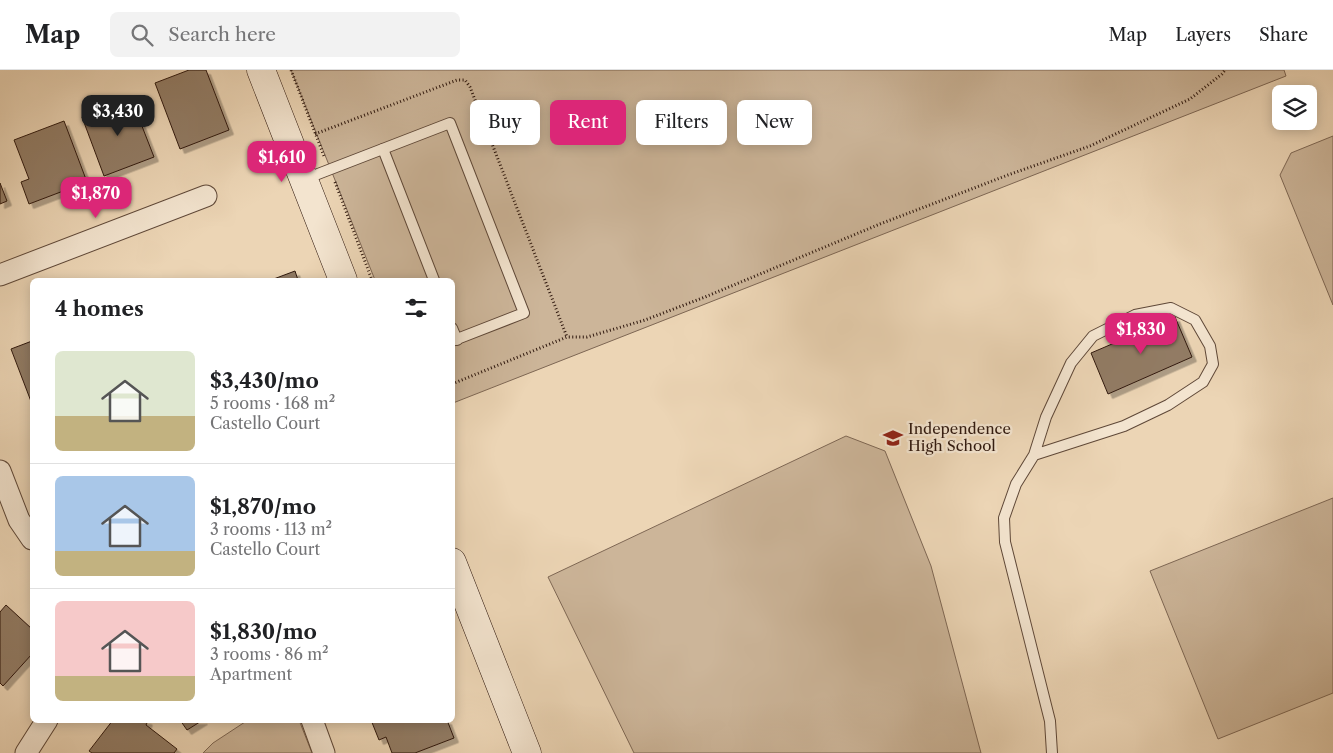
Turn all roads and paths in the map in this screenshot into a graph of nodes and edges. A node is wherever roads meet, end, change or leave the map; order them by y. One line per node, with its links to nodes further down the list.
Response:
1 (261, 70): 4 (street)
2 (1225, 70): 10 (path)
3 (383, 149): 4 (lane); 8 (lane); 9 (lane)
4 (304, 180): 7 (street)
5 (206, 196): 6 (street)
6 (0, 275)
7 (342, 278)
8 (433, 278)
9 (455, 340)
10 (455, 383)
11 (1034, 455): 11 (lane); 20 (lane)
12 (0, 471): 13 (street)
13 (30, 536)
14 (455, 570): 19 (street)
15 (45, 723): 17 (street)
16 (313, 723): 18 (street)
17 (26, 753)
18 (324, 753)
19 (527, 753)
20 (1052, 753)

